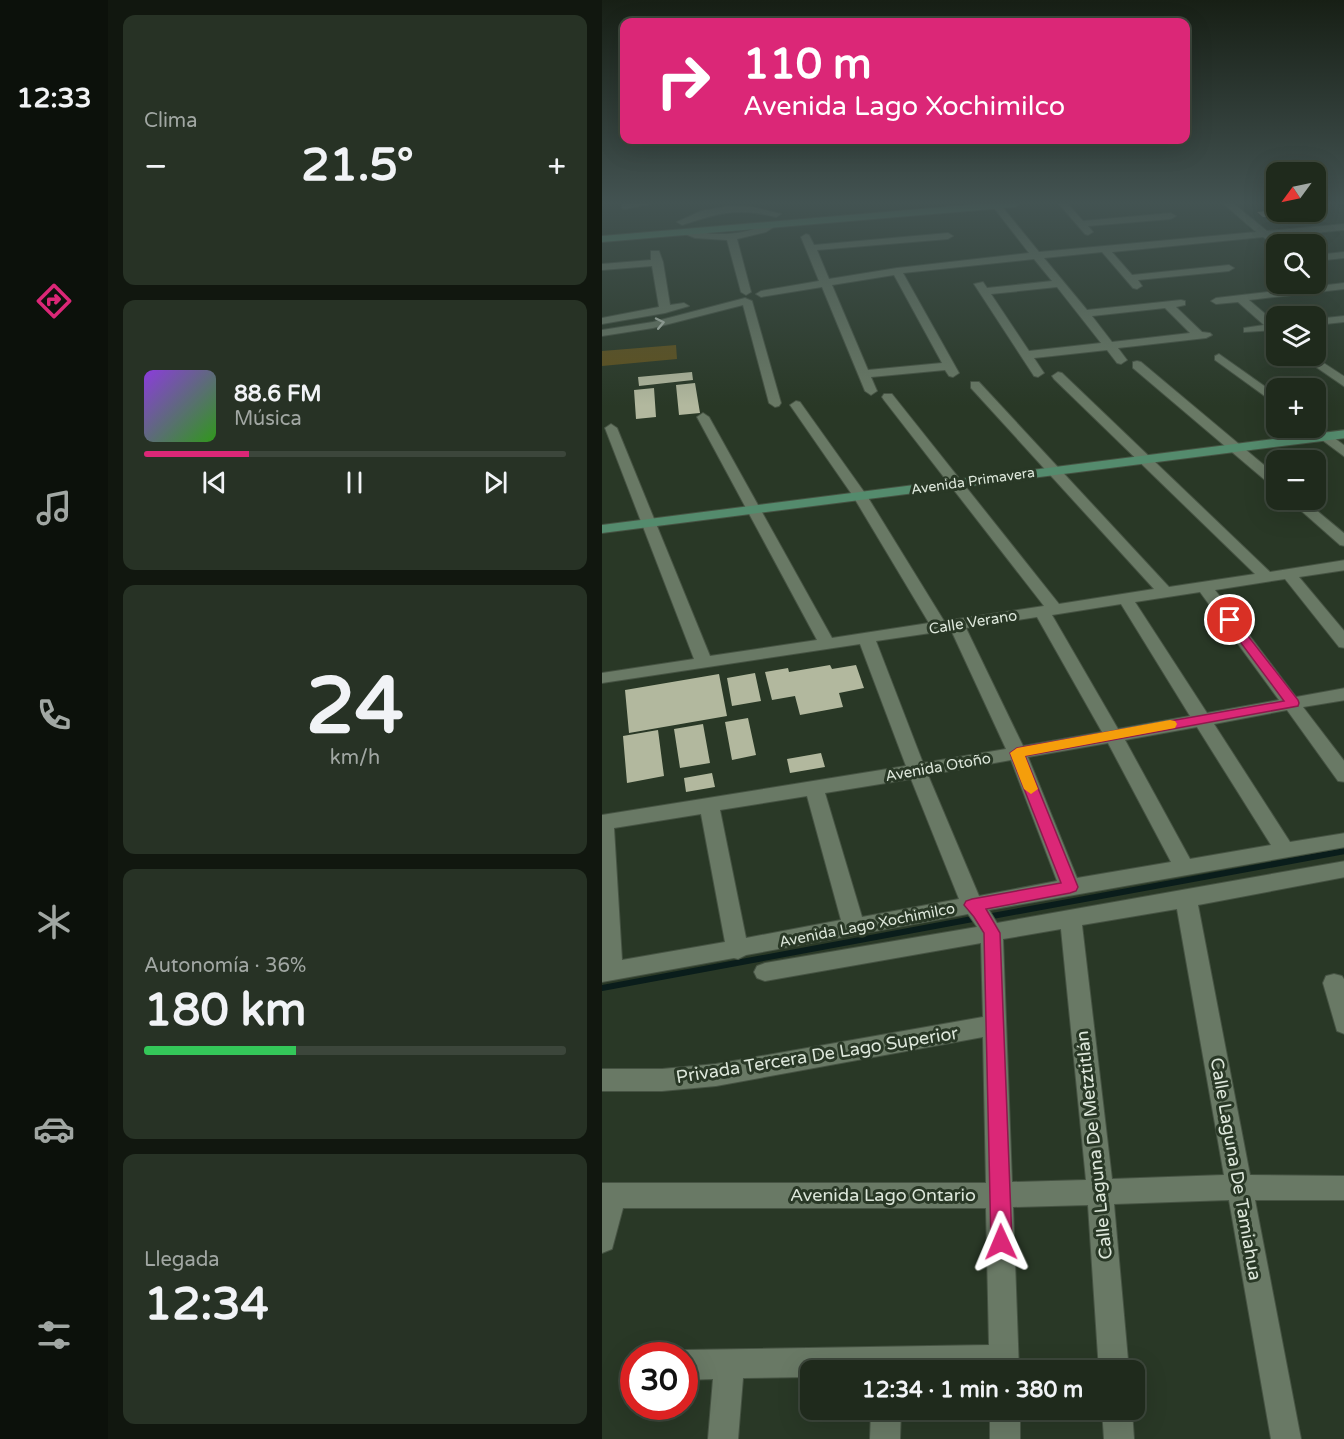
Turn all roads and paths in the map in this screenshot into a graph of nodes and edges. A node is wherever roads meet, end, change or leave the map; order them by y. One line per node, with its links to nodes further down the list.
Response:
1 (659, 271): 21 (street)
2 (739, 271): 15 (street)
3 (821, 271): 9 (street)
4 (897, 271): 9 (street); 37 (street)
5 (1049, 271): 10 (street)
6 (1124, 271): 8 (street)
7 (1177, 271): 8 (street)
8 (1130, 278): 13 (street)
9 (826, 283): 15 (street); 37 (street)
10 (1059, 284): 22 (street); 31 (street)
11 (1326, 285): 14 (street)
12 (1344, 286): 14 (street)
13 (1139, 288)
14 (1330, 288): 16 (street); 17 (street)
15 (744, 298): 21 (street); 29 (street, one-way to 15); 44 (street)
16 (1240, 298): 18 (street); 24 (street)
17 (1344, 300)
18 (1216, 301)
19 (1181, 303): 20 (street)
20 (1168, 305): 22 (street); 30 (street)
21 (665, 310): 25 (street)
22 (1084, 314): 30 (street)
23 (1344, 319): 26 (street)
24 (1266, 320)
25 (602, 321)
26 (1326, 321)
27 (1266, 328): 28 (street)
28 (1248, 330)
29 (602, 333)
30 (1108, 345): 31 (street); 33 (street)
31 (1027, 355): 36 (street)
32 (1219, 358): 42 (street)
33 (1121, 360)
34 (1137, 365): 52 (street)
35 (1320, 366): 39 (street)
36 (1038, 373)
37 (864, 374): 41 (street)
38 (1058, 376): 54 (street)
39 (1344, 383)
40 (975, 385): 55 (street)
41 (871, 391)
42 (1266, 393)
43 (888, 397): 57 (street)
44 (775, 403)
45 (796, 405): 58 (street)
46 (704, 417): 59 (street)
47 (611, 428): 61 (street)
48 (1344, 434): 49 (street, Avenida Primavera)
49 (1326, 436)
50 (1310, 438): 52 (street, Avenida Primavera)
51 (1326, 438): 53 (street)
52 (1238, 448): 54 (street, Avenida Primavera); 56 (street)
53 (1344, 453)
54 (1146, 458): 55 (street, Avenida Primavera); 66 (street)
55 (1054, 470): 57 (street, Avenida Primavera); 68 (street)
56 (1266, 473)
57 (955, 484): 58 (street, Avenida Primavera); 70 (street)
58 (860, 496): 59 (street, Avenida Primavera); 71 (street)
59 (753, 509): 61 (street, Avenida Primavera); 74 (street)
60 (1307, 510): 63 (street)
61 (649, 523): 62 (street, Avenida Primavera); 75 (street)
62 (602, 529)
63 (1344, 542)
64 (1344, 565): 65 (street, Calle Verano)
65 (1289, 574): 66 (street, Calle Verano); 73 (street)
66 (1267, 577): 67 (street, Calle Verano)
67 (1205, 587): 68 (street, Calle Verano); 78 (street)
68 (1166, 592): 69 (street, Calle Verano)
69 (1125, 598): 70 (street, Calle Verano); 79 (street)
70 (1049, 610): 71 (street, Calle Verano); 80 (street)
71 (948, 626): 72 (street, Calle Verano); 81 (street)
72 (867, 639): 74 (street, Calle Verano); 82 (street)
73 (1344, 643)
74 (828, 645): 75 (street, Calle Verano)
75 (703, 662): 76 (street, Calle Verano)
76 (602, 678)
77 (1344, 694): 78 (street, Avenida Otoño)
78 (1293, 703): 79 (street, Avenida Otoño); 83 (street)
79 (1204, 719): 80 (street, Avenida Otoño); 88 (street)
80 (1114, 735): 81 (street, Avenida Otoño); 89 (street)
81 (1017, 753): 82 (street, Avenida Otoño); 91 (street)
82 (917, 771): 84 (street, Avenida Otoño); 93 (street)
83 (1344, 776)
84 (814, 788): 85 (street, Avenida Otoño); 95 (street)
85 (709, 805): 86 (street, Avenida Otoño); 96 (street)
86 (603, 822): 97 (street)
87 (1344, 840): 88 (street, Avenida Lago Xochimilco)
88 (1286, 851): 89 (street, Avenida Lago Xochimilco)
89 (1185, 868): 91 (street, Avenida Lago Xochimilco)
90 (1344, 869): 92 (street, Avenida Lago Xochimilco)
91 (1070, 887): 93 (street, Avenida Lago Xochimilco)
92 (1186, 899): 94 (street, Avenida Lago Xochimilco); 103 (street, Calle Laguna De Tamiahua)
93 (982, 919): 94 (street, Avenida Lago Xochimilco); 95 (street, Avenida Lago Xochimilco); 98 (street, Avenida Lago Xochimilco); 101 (street)
94 (1071, 919): 105 (street, Calle Laguna De Metztitlán)
95 (854, 927): 96 (street, Avenida Lago Xochimilco)
96 (738, 950): 97 (street, Avenida Lago Xochimilco)
97 (607, 972)
98 (765, 972)
99 (1334, 983): 100 (street)
100 (1344, 1024)
101 (996, 1025): 102 (street, Privada Tercera De Lago Superior); 106 (street)
102 (602, 1080)
103 (1240, 1187): 104 (street, Avenida Lago Ontario); 105 (street, Avenida Lago Ontario); 121 (street, Calle Laguna De Tamiahua)
104 (1344, 1188)
105 (1100, 1191): 106 (street, Avenida Lago Ontario); 110 (street, Calle Laguna De Metztitlán)
106 (1000, 1195): 107 (street, Avenida Lago Ontario); 109 (street)
107 (608, 1196): 108 (street)
108 (602, 1240)
109 (1004, 1360)
110 (1113, 1360)
111 (729, 1364): 112 (street); 113 (street); 117 (street)
112 (698, 1365)
113 (800, 1365)
114 (886, 1420): 118 (street)
115 (1005, 1420): 119 (street)
116 (1118, 1420): 120 (street)
117 (724, 1439)
118 (885, 1439)
119 (1005, 1439)
120 (1119, 1439)
121 (1286, 1439)

